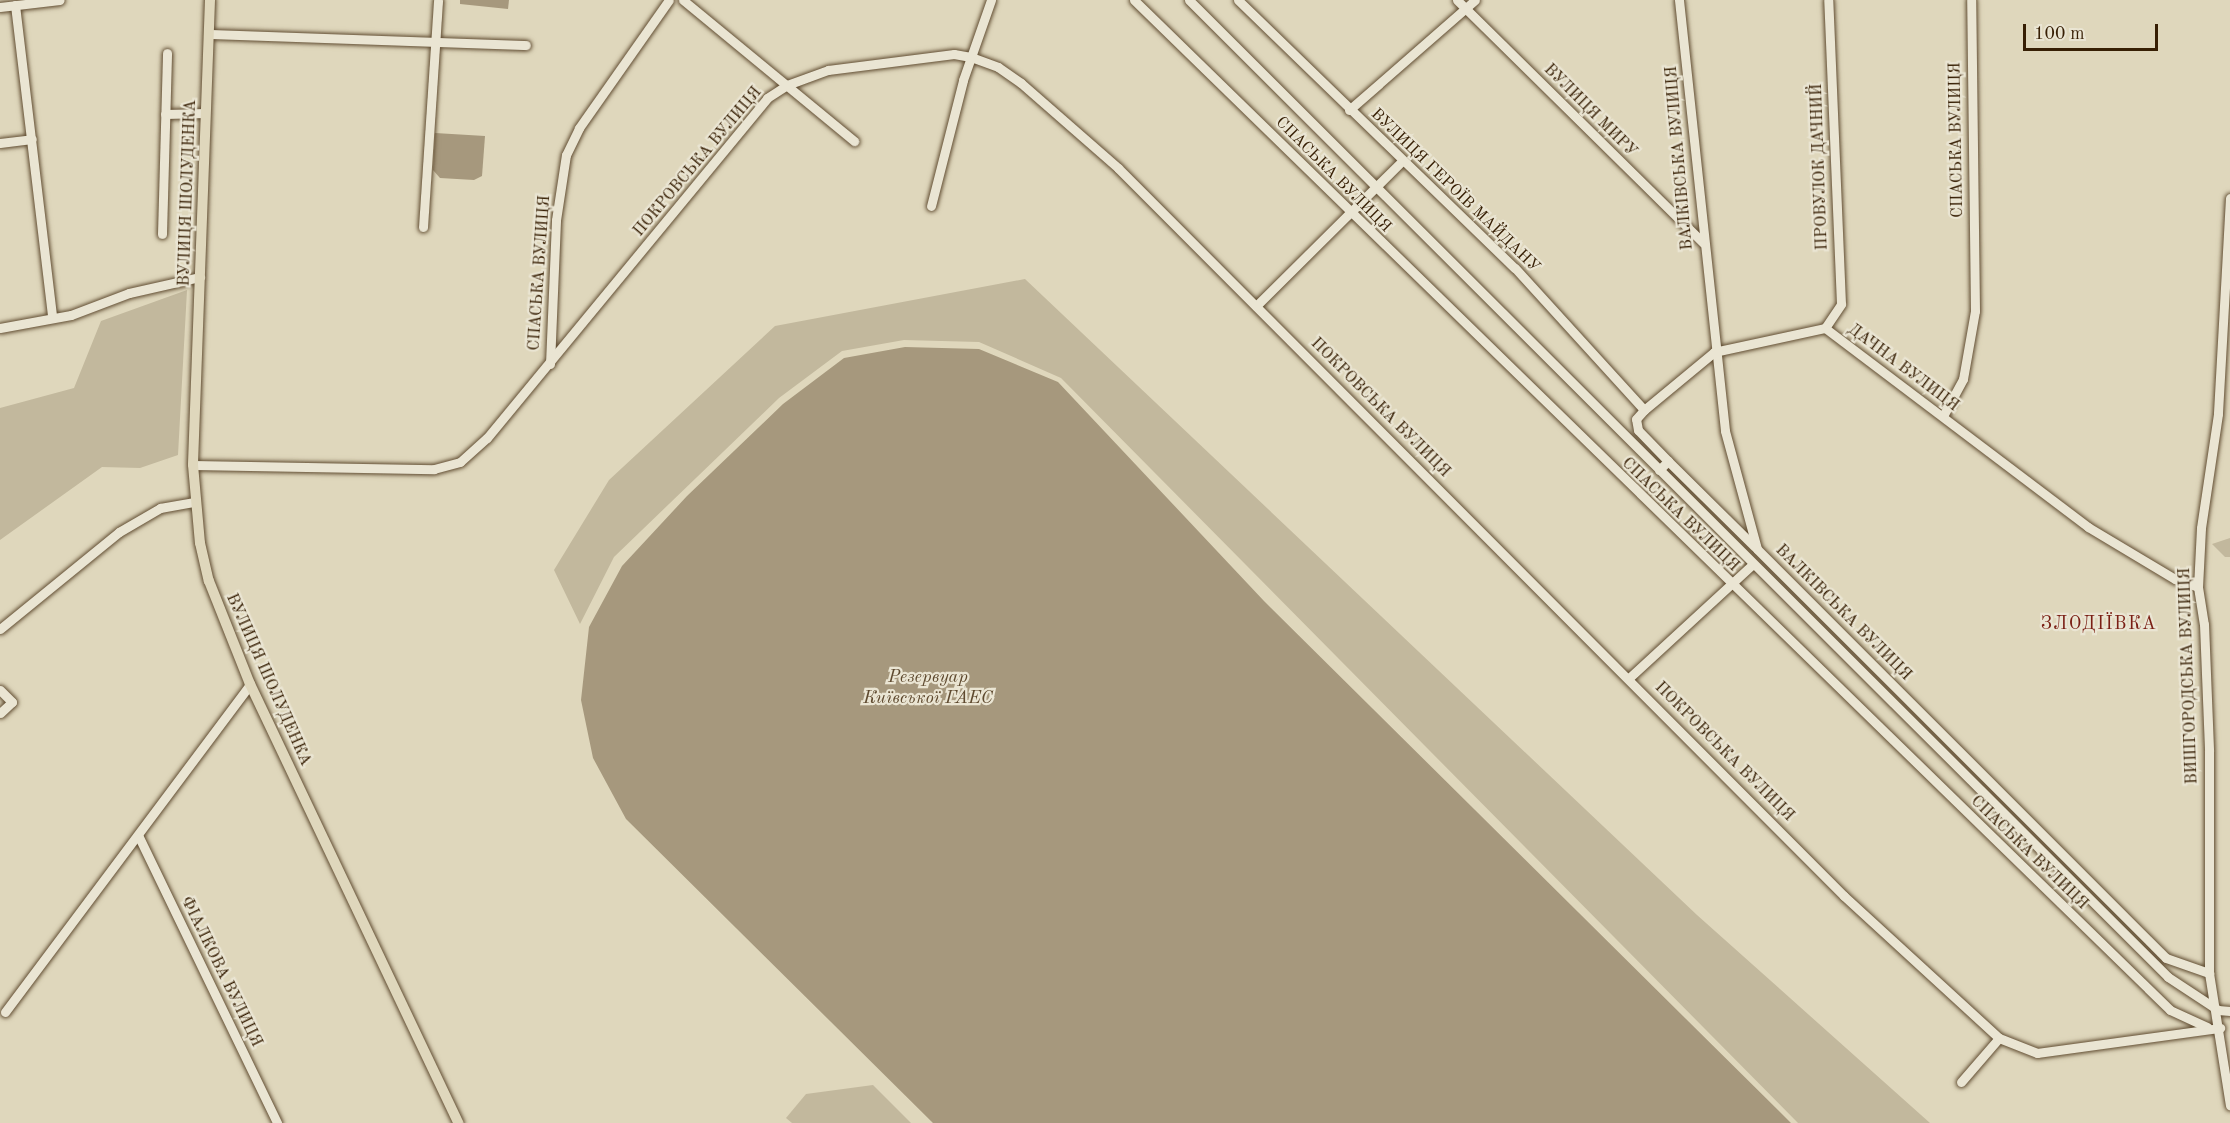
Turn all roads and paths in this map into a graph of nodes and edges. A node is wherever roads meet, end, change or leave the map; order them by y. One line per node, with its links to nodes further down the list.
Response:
1 (60, 0): 15 (street)
2 (210, 0): 18 (main road, ВУЛИЦЯ ШОЛУДЕНКА)
3 (438, 0): 19 (street)
4 (669, 0): 44 (street, СПАСЬКА ВУЛИЦЯ)
5 (683, 0): 23 (street)
6 (991, 0): 22 (street)
7 (1134, 0): 34 (street, СПАСЬКА ВУЛИЦЯ)
8 (1189, 0): 31 (street, СПАСЬКА ВУЛИЦЯ)
9 (1238, 0): 24 (street, ВУЛИЦЯ ГЕРОЇВ МАЙДАНУ)
10 (1457, 0): 17 (street, ВУЛИЦЯ МИРУ)
11 (1475, 0): 17 (street)
12 (1679, 0): 37 (street, ВАЛКІВСЬКА ВУЛИЦЯ)
13 (1828, 0): 41 (street, ПРОВУЛОК ДАЧНИЙ)
14 (1971, 0): 46 (street, СПАСЬКА ВУЛИЦЯ)
15 (15, 5): 16 (street); 27 (street)
16 (0, 7)
17 (1465, 8): 24 (street); 37 (street, ВУЛИЦЯ МИРУ)
18 (208, 34): 19 (street); 25 (main road, ВУЛИЦЯ ШОЛУДЕНКА)
19 (437, 41): 20 (street); 35 (street)
20 (526, 45)
21 (167, 53): 26 (street)
22 (971, 57): 23 (street, ПОКРОВСЬКА ВУЛИЦЯ); 33 (street); 39 (street, ПОКРОВСЬКА ВУЛИЦЯ)
23 (787, 85): 28 (street); 44 (street, ПОКРОВСЬКА ВУЛИЦЯ)
24 (1349, 110): 30 (street, ВУЛИЦЯ ГЕРОЇВ МАЙДАНУ)
25 (205, 113): 26 (street); 38 (main road, ВУЛИЦЯ ШОЛУДЕНКА)
26 (165, 114): 36 (street)
27 (32, 139): 29 (street); 40 (street)
28 (854, 141)
29 (0, 143)
30 (1402, 161): 31 (street); 45 (street, ВУЛИЦЯ ГЕРОЇВ МАЙДАНУ)
31 (1378, 187): 34 (street); 49 (street, СПАСЬКА ВУЛИЦЯ)
32 (2230, 198): 54 (street, ВИШГОРОДСЬКА ВУЛИЦЯ)
33 (931, 206)
34 (1351, 215): 39 (street); 53 (street, СПАСЬКА ВУЛИЦЯ)
35 (423, 227)
36 (162, 234)
37 (1703, 243): 43 (street, ВАЛКІВСЬКА ВУЛИЦЯ)
38 (200, 277): 40 (street); 48 (main road, ВУЛИЦЯ ШОЛУДЕНКА)
39 (1256, 306): 56 (street, ПОКРОВСЬКА ВУЛИЦЯ)
40 (52, 317): 42 (street)
41 (1825, 327): 43 (street, ДАЧНА ВУЛИЦЯ); 46 (street, ДАЧНА ВУЛИЦЯ)
42 (0, 328)
43 (1714, 352): 45 (street, ДАЧНА ВУЛИЦЯ); 51 (street, ВАЛКІВСЬКА ВУЛИЦЯ)
44 (550, 364): 48 (street, ПОКРОВСЬКА ВУЛИЦЯ)
45 (1644, 410): 47 (street)
46 (1943, 416): 54 (street, ДАЧНА ВУЛИЦЯ)
47 (1668, 461): 49 (street); 51 (street)
48 (194, 465): 50 (main road, ВУЛИЦЯ ШОЛУДЕНКА)
49 (1659, 470): 52 (street, СПАСЬКА ВУЛИЦЯ)
50 (194, 502): 55 (street); 57 (main road, ВУЛИЦЯ ШОЛУДЕНКА)
51 (1757, 549): 59 (street, ВАЛКІВСЬКА ВУЛИЦЯ)
52 (1753, 564): 53 (street); 61 (street, СПАСЬКА ВУЛИЦЯ)
53 (1731, 585): 56 (street); 69 (street, СПАСЬКА ВУЛИЦЯ)
54 (2198, 587): 65 (street, ВИШГОРОДСЬКА ВУЛИЦЯ)
55 (0, 629)
56 (1629, 678): 70 (street, ПОКРОВСЬКА ВУЛИЦЯ)
57 (250, 684): 62 (street); 74 (main road, ВУЛИЦЯ ШОЛУДЕНКА)
58 (0, 690): 60 (street)
59 (1916, 706): 61 (street); 63 (street, ВАЛКІВСЬКА ВУЛИЦЯ)
60 (0, 713)
61 (1906, 716): 64 (street, СПАСЬКА ВУЛИЦЯ)
62 (138, 835): 68 (street); 73 (street, ФІАЛКОВА ВУЛИЦЯ)
63 (2118, 909): 64 (street); 65 (street, ВАЛКІВСЬКА ВУЛИЦЯ)
64 (2109, 918): 66 (street, СПАСЬКА ВУЛИЦЯ)
65 (2209, 973): 66 (street, ВИШГОРОДСЬКА ВУЛИЦЯ)
66 (2218, 1010): 67 (street); 69 (street, ВИШГОРОДСЬКА ВУЛИЦЯ)
67 (2230, 1011)
68 (5, 1012)
69 (2220, 1028): 70 (street, ПОКРОВСЬКА ВУЛИЦЯ); 72 (street, ВИШГОРОДСЬКА ВУЛИЦЯ)
70 (1998, 1038): 71 (street)
71 (1961, 1082)
72 (2230, 1106)
73 (277, 1123)
74 (458, 1123)

